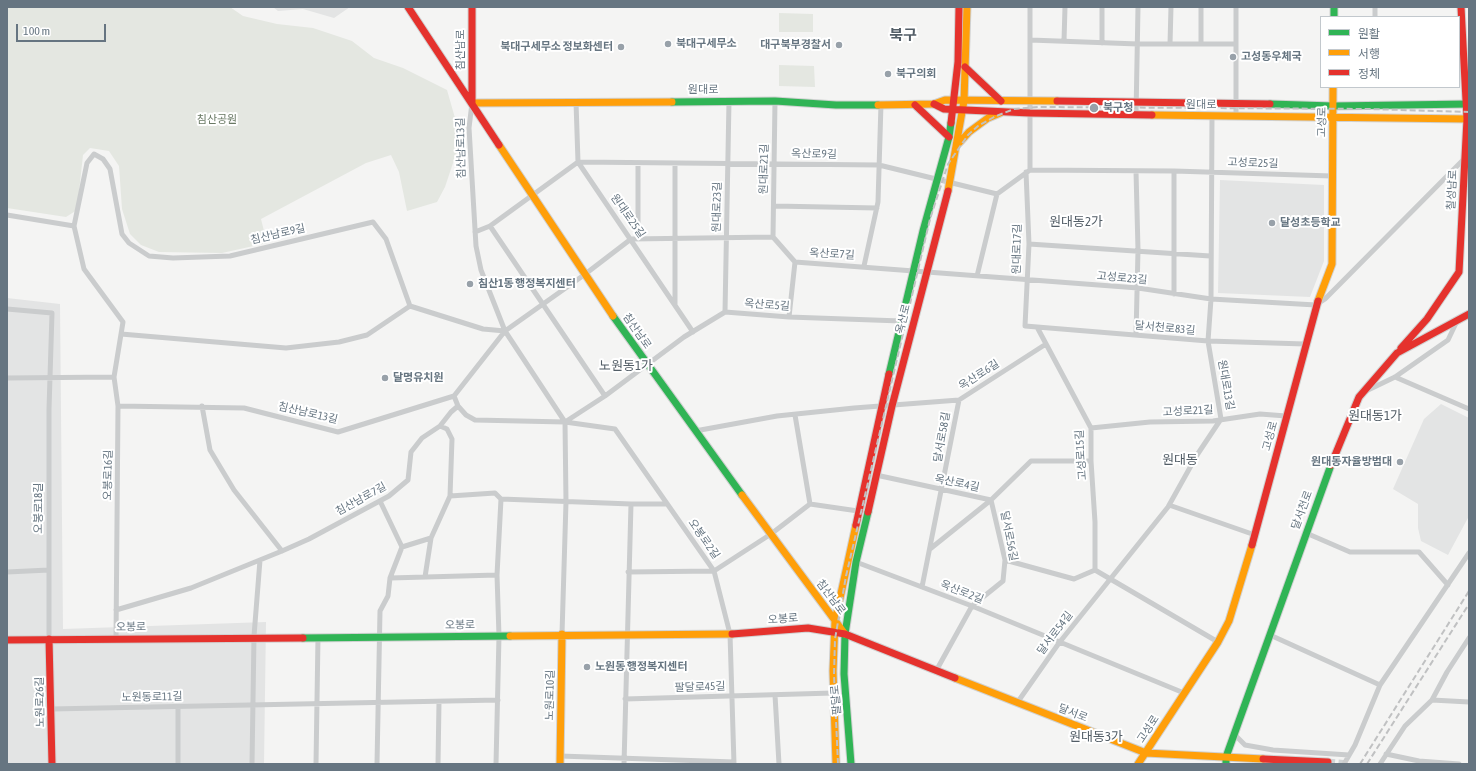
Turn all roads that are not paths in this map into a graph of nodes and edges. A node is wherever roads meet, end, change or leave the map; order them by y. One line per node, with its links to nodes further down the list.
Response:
1 (408, 7): 32 (main road)
2 (472, 7): 32 (main road, 침산남로)
3 (959, 7): 24 (main road)
4 (966, 7): 21 (main road, 옥산로)
5 (1030, 7): 13 (street)
6 (1065, 7): 14 (street)
7 (1102, 7): 15 (street)
8 (1138, 7): 16 (street)
9 (1171, 7): 17 (street)
10 (1201, 7): 18 (street)
11 (1236, 7): 19 (street)
12 (1461, 7): 20 (main road, 칠성남로)
13 (1030, 40): 14 (street); 31 (street)
14 (1064, 41): 15 (street)
15 (1102, 42): 16 (street)
16 (1138, 44): 17 (street); 29 (street)
17 (1170, 44): 18 (street)
18 (1201, 44): 19 (street)
19 (1236, 44): 33 (street)
20 (1461, 44): 23 (main road, 칠성남로)
21 (966, 67): 27 (main road, 옥산로); 28 (main road)
22 (1333, 88): 38 (main road, 고성로)
23 (1468, 93): 36 (main road, 칠성남로)
24 (954, 100): 27 (main road, 원대로); 35 (main road, 원대로); 39 (main road)
25 (729, 101): 26 (main road, 원대로); 30 (main road, 원대로); 53 (street, 원대로23길)
26 (775, 101): 34 (main road, 원대로); 54 (street, 원대로21길)
27 (964, 101): 28 (main road, 원대로); 40 (main road, 옥산로)
28 (1001, 101): 31 (main road, 원대로)
29 (1136, 101): 31 (main road, 원대로); 33 (main road, 원대로); 43 (street)
30 (576, 102): 32 (main road, 원대로); 51 (street)
31 (1030, 102): 42 (street)
32 (472, 103): 65 (main road, 침산남로); 71 (street, 침산남로13길)
33 (1236, 103): 38 (main road, 원대로); 44 (street)
34 (881, 104): 37 (main road, 원대로); 56 (street)
35 (934, 104): 37 (main road, 원대로); 39 (main road, 원대로)
36 (1468, 104): 38 (main road, 원대로); 47 (main road, 칠성남로)
37 (915, 105): 48 (main road)
38 (1333, 106): 46 (main road, 고성로)
39 (953, 110): 40 (main road, 원대로); 48 (main road)
40 (963, 110): 41 (main road, 원대로); 49 (main road, 옥산로)
41 (1003, 112): 42 (main road, 원대로); 49 (main road)
42 (1030, 113): 43 (main road, 원대로); 57 (street)
43 (1136, 115): 45 (main road, 원대로)
44 (1236, 115): 45 (main road, 원대로); 46 (main road, 원대로)
45 (1212, 116): 60 (street, 원대로13길)
46 (1333, 116): 47 (main road, 원대로); 61 (main road, 고성로)
47 (1468, 122): 50 (main road, 칠성남로)
48 (949, 137): 62 (main road)
49 (958, 144): 63 (main road, 옥산로)
50 (1465, 158): 94 (street); 110 (main road, 칠성남로)
51 (578, 162): 52 (street, 옥산로9길); 65 (street); 73 (street, 원대로25길)
52 (638, 163): 55 (street, 옥산로9길); 74 (street)
53 (728, 163): 54 (street, 옥산로9길); 55 (street, 옥산로9길); 76 (street, 원대로23길)
54 (774, 163): 56 (street, 옥산로9길); 66 (street, 원대로21길)
55 (675, 164): 75 (street)
56 (879, 165): 62 (street, 옥산로9길); 67 (street)
57 (1028, 171): 58 (street, 고성로25길); 64 (street); 77 (street, 원대로17길)
58 (1136, 171): 59 (street, 고성로25길); 78 (street)
59 (1174, 171): 60 (street, 고성로25길); 79 (street)
60 (1212, 172): 61 (street, 고성로25길); 80 (street, 원대로13길)
61 (1332, 176): 94 (main road, 고성로)
62 (938, 180): 63 (street, 옥산로9길); 83 (main road)
63 (950, 183): 64 (street); 84 (main road, 옥산로)
64 (997, 194): 86 (street)
65 (532, 195): 70 (street); 85 (main road, 침산남로)
66 (774, 206): 67 (street); 72 (street, 원대로21길)
67 (876, 208): 82 (street)
68 (7, 214): 69 (street)
69 (74, 226): 93 (street, 침산남로9길); 105 (street, 오봉로16길)
70 (490, 226): 71 (street); 91 (street)
71 (475, 232): 103 (street, 침산남로13길)
72 (773, 237): 76 (street); 81 (street, 옥산로7길)
73 (631, 238): 74 (street); 85 (street); 92 (street, 원대로25길)
74 (638, 238): 75 (street)
75 (675, 238): 76 (street); 92 (street)
76 (727, 238): 96 (street, 원대로23길)
77 (1029, 244): 78 (street); 87 (street, 원대로17길)
78 (1138, 250): 79 (street); 88 (street)
79 (1173, 253): 80 (street); 89 (street)
80 (1210, 256): 90 (street, 원대로13길)
81 (795, 262): 82 (street, 옥산로7길); 98 (street)
82 (864, 266): 83 (street, 옥산로7길)
83 (914, 270): 84 (street, 옥산로7길); 100 (main road)
84 (926, 271): 86 (street, 고성로23길); 123 (main road, 옥산로)
85 (584, 275): 91 (street); 111 (main road, 침산남로)
86 (977, 276): 87 (street, 고성로23길)
87 (1027, 280): 88 (street, 고성로23길); 101 (street, 원대로17길)
88 (1138, 288): 89 (street, 고성로23길); 106 (street)
89 (1174, 294): 90 (street, 고성로23길)
90 (1211, 299): 94 (street, 고성로23길); 107 (street, 원대로13길)
91 (542, 304): 103 (street); 118 (street)
92 (676, 305): 104 (street, 원대로25길)
93 (410, 306): 103 (street); 105 (street)
94 (1316, 306): 109 (main road, 고성로)
95 (7, 309): 115 (street, 오봉로18길)
96 (725, 312): 98 (street, 옥산로5길); 104 (street)
97 (1469, 314): 99 (main road, 달서천로)
98 (789, 317): 100 (street, 옥산로5길)
99 (1457, 320): 110 (main road, 달서천로); 113 (street)
100 (901, 321): 124 (main road)
101 (1024, 326): 102 (street, 달서천로83길)
102 (1037, 327): 106 (street, 달서천로83길); 108 (street, 고성로15길)
103 (505, 331): 117 (street); 129 (street, 침산남로13길)
104 (693, 332): 111 (street)
105 (121, 334): 112 (street, 오봉로16길)
106 (1136, 335): 107 (street, 달서천로83길)
107 (1208, 341): 109 (street, 달서천로83길); 128 (street, 원대로13길)
108 (1046, 344): 119 (street, 옥산로6길); 131 (street, 고성로15길)
109 (1305, 344): 127 (main road, 고성로)
110 (1397, 353): 116 (main road, 달서천로)
111 (647, 364): 118 (street); 132 (main road, 침산남로)
112 (114, 377): 115 (street); 120 (street, 오봉로16길)
113 (1395, 377): 116 (street); 125 (street)
114 (7, 378): 115 (street)
115 (50, 378): 157 (street, 오봉로18길)
116 (1363, 393): 146 (main road, 달서천로)
117 (454, 396): 121 (street, 침산남로13길); 122 (street)
118 (606, 396): 129 (street)
119 (959, 400): 123 (street, 옥산로6길); 135 (street, 달서로58길)
120 (118, 406): 121 (street, 침산남로13길); 169 (street, 오봉로16길)
121 (202, 406): 152 (street)
122 (458, 406): 129 (street); 130 (street, 침산남로7길)
123 (892, 406): 124 (street, 옥산로6길); 134 (main road, 옥산로)
124 (882, 407): 126 (street, 옥산로6길); 145 (main road)
125 (1469, 409)
126 (795, 414): 132 (street, 옥산로6길); 143 (street)
127 (1286, 416): 128 (street, 고성로21길); 148 (main road, 고성로)
128 (1221, 419): 131 (street, 고성로21길); 144 (street, 원대로13길)
129 (565, 422): 140 (street); 142 (street, 오봉로2길)
130 (440, 426): 136 (street); 139 (street, 침산남로7길)
131 (1091, 428): 133 (street, 고성로15길)
132 (694, 432): 147 (main road, 침산남로)
133 (1091, 461): 138 (street, 옥산로4길); 158 (street, 고성로15길)
134 (876, 475): 135 (street, 옥산로4길); 156 (main road, 옥산로)
135 (943, 490): 138 (street, 옥산로4길); 151 (street, 달서로58길)
136 (450, 496): 137 (street); 149 (street)
137 (501, 499): 140 (street); 162 (street)
138 (991, 500): 151 (street); 155 (street, 달서로56길)
139 (380, 501): 150 (street); 152 (street, 침산남로7길)
140 (566, 502): 141 (street); 172 (street)
141 (630, 504): 142 (street); 161 (street)
142 (667, 504): 159 (street, 오봉로2길)
143 (810, 504): 145 (street); 147 (street)
144 (1169, 505): 148 (street); 165 (street, 원대로13길)
145 (858, 511): 170 (main road)
146 (1306, 533): 166 (street); 176 (main road, 달서천로)
147 (771, 534): 159 (street); 170 (main road, 침산남로)
148 (1255, 535): 186 (main road, 고성로)
149 (431, 538): 150 (street); 163 (street)
150 (402, 548): 164 (street)
151 (930, 549): 167 (street, 달서로58길)
152 (282, 551): 154 (street, 침산남로7길)
153 (1469, 553): 166 (street)
154 (260, 560): 169 (street, 침산남로7길); 177 (street)
155 (1005, 560): 158 (street); 168 (street, 달서로56길)
156 (856, 562): 167 (street, 옥산로2길); 175 (main road, 옥산로)
157 (49, 570): 160 (street); 183 (street, 오봉로18길)
158 (1095, 570): 165 (street)
159 (714, 571): 161 (street); 174 (street, 오봉로2길)
160 (7, 572)
161 (628, 572): 173 (street)
162 (498, 576): 163 (street); 179 (street)
163 (425, 577): 164 (street)
164 (390, 578): 180 (street)
165 (1111, 578): 185 (street, 달서로54길); 186 (street)
166 (1448, 585): 188 (street)
167 (922, 587): 168 (street, 옥산로2길)
168 (972, 606): 185 (street, 옥산로2길); 187 (street, 달서로56길)
169 (116, 610): 181 (street, 오봉로16길)
170 (835, 621): 171 (main road); 175 (main road, 침산남로)
171 (835, 632): 174 (main road, 오봉로); 175 (main road, 오봉로); 189 (main road)
172 (562, 634): 173 (main road, 오봉로); 179 (main road, 오봉로); 208 (main road, 노원로10길)
173 (627, 634): 174 (main road, 오봉로); 193 (street)
174 (730, 634): 192 (street, 오봉로2길)
175 (845, 634): 187 (main road, 달서로); 222 (main road, 팔달로)
176 (1270, 635): 188 (street); 204 (main road, 달서천로)
177 (254, 636): 178 (main road, 오봉로); 181 (main road, 오봉로); 201 (street)
178 (318, 636): 180 (main road, 오봉로); 200 (street)
179 (498, 636): 180 (main road, 오봉로); 194 (street)
180 (379, 637): 198 (street)
181 (116, 638): 183 (main road, 오봉로)
182 (1469, 638): 195 (street)
183 (50, 639): 184 (main road, 오봉로); 203 (main road, 노원로26길)
184 (7, 640)
185 (1059, 642): 190 (street, 옥산로2길); 199 (street, 달서로54길)
186 (1218, 642): 190 (main road, 고성로)
187 (936, 671): 199 (main road, 달서로)
188 (1380, 685): 207 (street)
189 (833, 693): 191 (street, 팔달로45길); 221 (main road)
190 (1184, 693): 205 (main road, 고성로)
191 (775, 695): 192 (street, 팔달로45길); 220 (street)
192 (732, 696): 193 (street, 팔달로45길); 212 (street, 오봉로2길)
193 (625, 699): 210 (street)
194 (498, 700): 196 (street, 노원동로11길); 219 (street)
195 (1432, 700): 197 (street); 206 (street)
196 (439, 702): 198 (street, 노원동로11길); 218 (street)
197 (1469, 702)
198 (378, 703): 200 (street, 노원동로11길); 217 (street)
199 (1017, 703): 205 (main road, 달서로)
200 (317, 704): 201 (street, 노원동로11길); 216 (street)
201 (253, 705): 202 (street, 노원동로11길); 215 (street)
202 (178, 707): 203 (street, 노원동로11길); 214 (street)
203 (51, 709): 213 (main road, 노원로26길)
204 (1234, 734): 207 (street); 209 (main road, 달서천로)
205 (1146, 753): 209 (main road, 달서로); 223 (main road, 고성로)
206 (1386, 754): 225 (street); 226 (street)
207 (1349, 755): 224 (street)
208 (560, 760): 210 (street, 노원로10길)
209 (1226, 760): 211 (main road, 달서로)
210 (624, 761): 212 (street, 노원로10길)
211 (1328, 762)
212 (734, 763)
213 (52, 764)
214 (178, 764)
215 (252, 764)
216 (316, 764)
217 (377, 764)
218 (438, 764)
219 (496, 764)
220 (779, 764)
221 (836, 764)
222 (851, 764)
223 (1138, 764)
224 (1344, 764)
225 (1380, 764)
226 (1459, 764)

